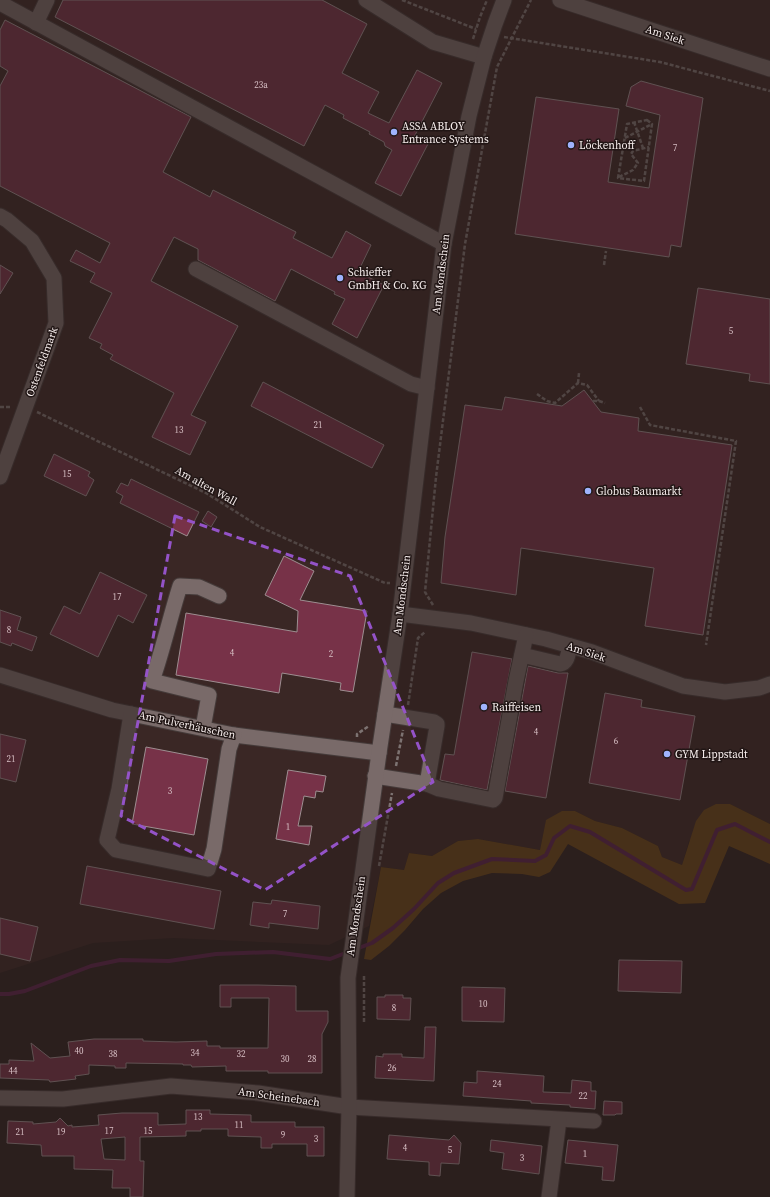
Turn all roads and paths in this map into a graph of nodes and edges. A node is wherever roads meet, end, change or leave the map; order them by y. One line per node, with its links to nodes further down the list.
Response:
1 (47, 0): 8 (street)
2 (366, 0): 11 (street)
3 (402, 0): 9 (path)
4 (504, 0): 9 (street, Am Mondschein)
5 (531, 0): 10 (path)
6 (560, 0): 12 (street, Am Siek)
7 (0, 3): 8 (street)
8 (36, 23): 22 (street)
9 (491, 35): 10 (path); 11 (street, Am Mondschein)
10 (512, 38): 13 (path); 40 (path)
11 (484, 56): 22 (street, Am Mondschein)
12 (770, 69)
13 (770, 91)
14 (634, 122): 15 (path); 16 (path); 17 (path)
15 (652, 124): 16 (path); 18 (path)
16 (638, 132): 17 (path); 19 (path)
17 (625, 138): 20 (path)
18 (649, 147): 19 (path); 20 (path)
19 (643, 148): 20 (path)
20 (618, 178)
21 (0, 216): 33 (street, Ostenfeldmark)
22 (444, 244): 28 (street, Am Mondschein)
23 (606, 252): 24 (path)
24 (604, 265)
25 (196, 269): 28 (street)
26 (578, 373): 27 (path)
27 (578, 383): 29 (path); 31 (path)
28 (427, 388): 37 (street, Am Mondschein)
29 (537, 394)
30 (593, 401): 31 (path)
31 (599, 401): 32 (path)
32 (606, 403)
33 (26, 406): 35 (path, Am alten Wall); 36 (street, Ostenfeldmark); 37 (path, Am alten Wall)
34 (640, 406): 42 (path)
35 (0, 407)
36 (0, 477)
37 (403, 585): 39 (street, Am Mondschein)
38 (219, 596): 50 (street)
39 (400, 614): 40 (street, Am Siek); 48 (street, Am Mondschein)
40 (433, 618): 41 (street, Am Siek); 49 (path)
41 (526, 635): 43 (street, Am Siek); 44 (street)
42 (706, 645)
43 (570, 646): 44 (street); 46 (street, Am Siek)
44 (522, 655): 55 (street)
45 (0, 675): 47 (street, Am Pulverhäuschen)
46 (770, 684)
47 (131, 714): 50 (street, Am Pulverhäuschen); 51 (street)
48 (385, 714): 49 (street); 52 (street, Am Mondschein)
49 (406, 717): 54 (path); 55 (street)
50 (203, 728): 51 (street, Am Pulverhäuschen)
51 (234, 735): 52 (street, Am Pulverhäuschen)
52 (379, 753): 53 (street, Am Mondschein)
53 (375, 776): 54 (street); 58 (street, Am Mondschein)
54 (394, 778): 55 (street); 56 (path)
55 (426, 784)
56 (379, 866)
57 (0, 1098): 58 (street, Am Scheinebach)
58 (349, 1108): 59 (street, Am Scheinebach); 61 (street, Am Mondschein)
59 (559, 1120): 60 (street, Am Scheinebach); 62 (street)
60 (594, 1121)
61 (347, 1197)
62 (549, 1197)

